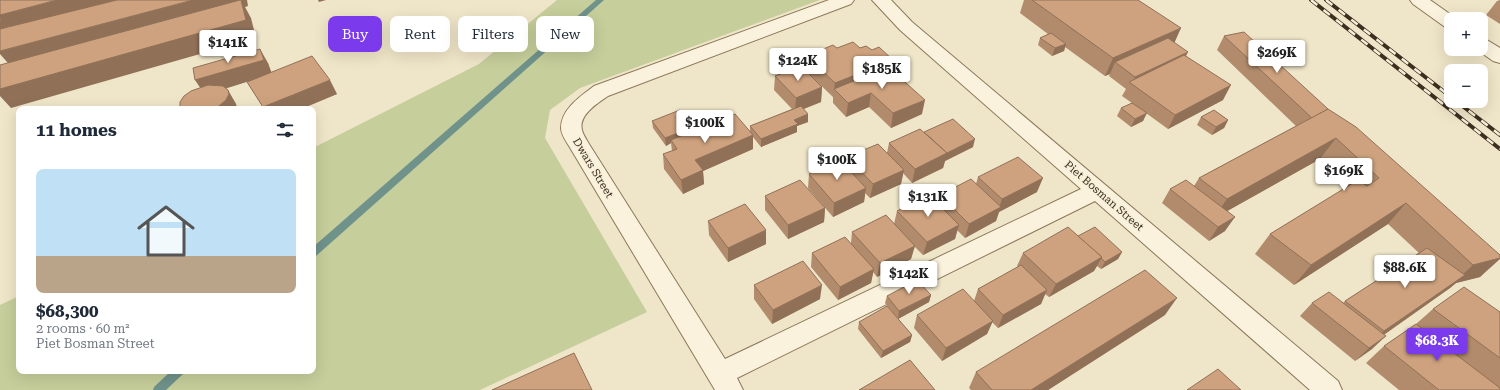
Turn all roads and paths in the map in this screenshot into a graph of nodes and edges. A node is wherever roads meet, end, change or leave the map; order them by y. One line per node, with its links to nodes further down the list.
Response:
1 (845, 0): 8 (street, Dwars Street)
2 (882, 0): 7 (street, Piet Bosman Street)
3 (1419, 0): 4 (street)
4 (1444, 18)
5 (1488, 49): 6 (street)
6 (1500, 57)
7 (1097, 191): 8 (street); 9 (street, Piet Bosman Street)
8 (725, 382)
9 (1329, 390)

